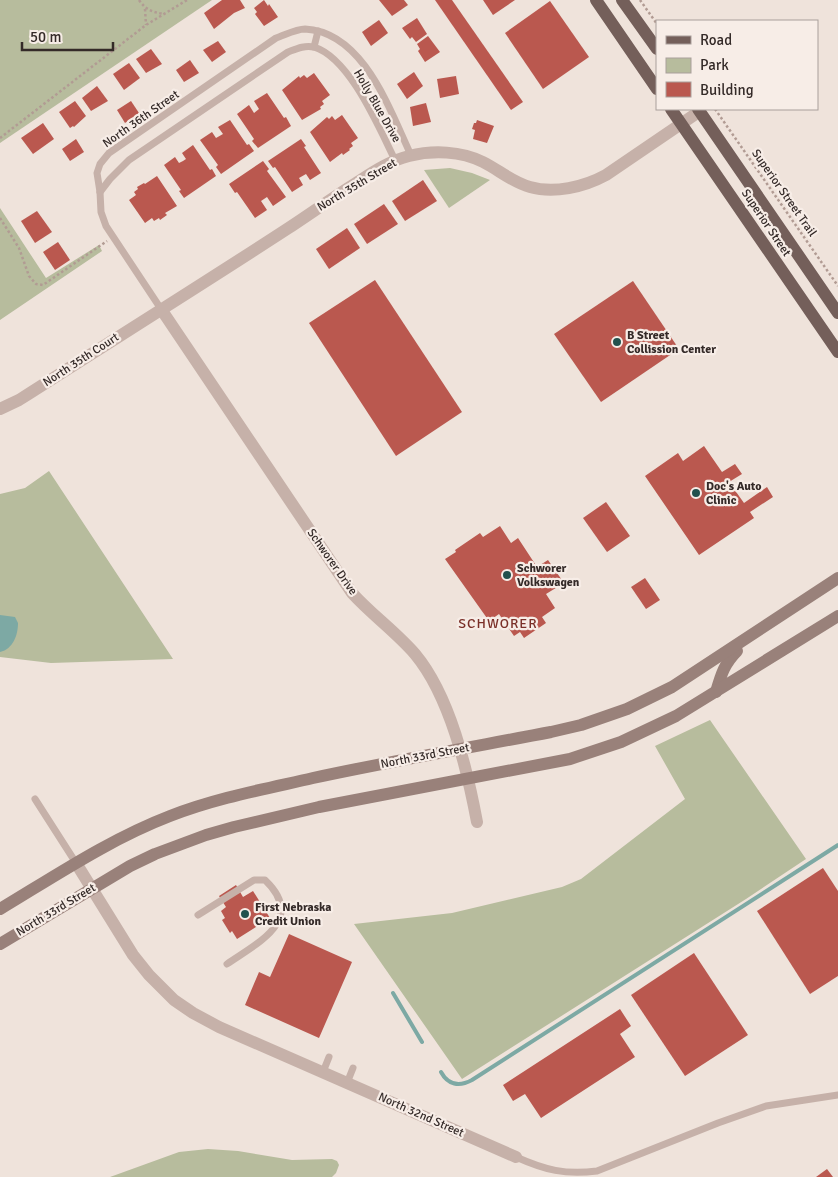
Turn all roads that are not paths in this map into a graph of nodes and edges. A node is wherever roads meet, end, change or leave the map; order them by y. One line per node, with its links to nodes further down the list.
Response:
1 (596, 0): 6 (main road)
2 (622, 0): 5 (main road)
3 (318, 31): 4 (lane); 10 (lane, Holly Blue Drive); 13 (lane, North 36th Street)
4 (314, 47): 11 (lane, Holly Blue Drive); 13 (lane)
5 (656, 48)
6 (656, 88)
7 (671, 110): 9 (main road, Superior Street)
8 (699, 110): 9 (street, North 35th Street); 15 (main road, Superior Street)
9 (681, 124): 10 (street, North 35th Street); 16 (main road, Superior Street)
10 (411, 155): 11 (street, North 35th Street)
11 (395, 160): 14 (street, North 35th Street)
12 (91, 189): 13 (lane)
13 (100, 192): 14 (lane, North 36th Street)
14 (161, 309): 17 (street, North 35th Court); 22 (street, Schworer Drive)
15 (838, 314)
16 (838, 352)
17 (0, 409)
18 (838, 578): 20 (main road, North 33rd Street)
19 (838, 616): 21 (main road, North 33rd Street)
20 (753, 635): 21 (main road); 22 (main road, North 33rd Street)
21 (716, 692): 23 (main road, North 33rd Street)
22 (459, 748): 23 (street, Schworer Drive); 26 (main road, North 33rd Street)
23 (468, 779): 25 (street, Schworer Drive); 27 (main road, North 33rd Street)
24 (35, 800): 26 (lane)
25 (477, 822)
26 (76, 863): 27 (street, North 32nd Street); 28 (main road, North 33rd Street)
27 (92, 888): 30 (main road, North 33rd Street); 34 (street, North 32nd Street)
28 (0, 909)
29 (198, 915): 31 (lane)
30 (0, 944)
31 (227, 964)
32 (329, 1058): 34 (lane)
33 (353, 1068): 35 (lane)
34 (323, 1072): 35 (street, North 32nd Street)
35 (347, 1083): 37 (street, North 32nd Street)
36 (838, 1095): 37 (lane, North 32nd Street)
37 (516, 1157)

